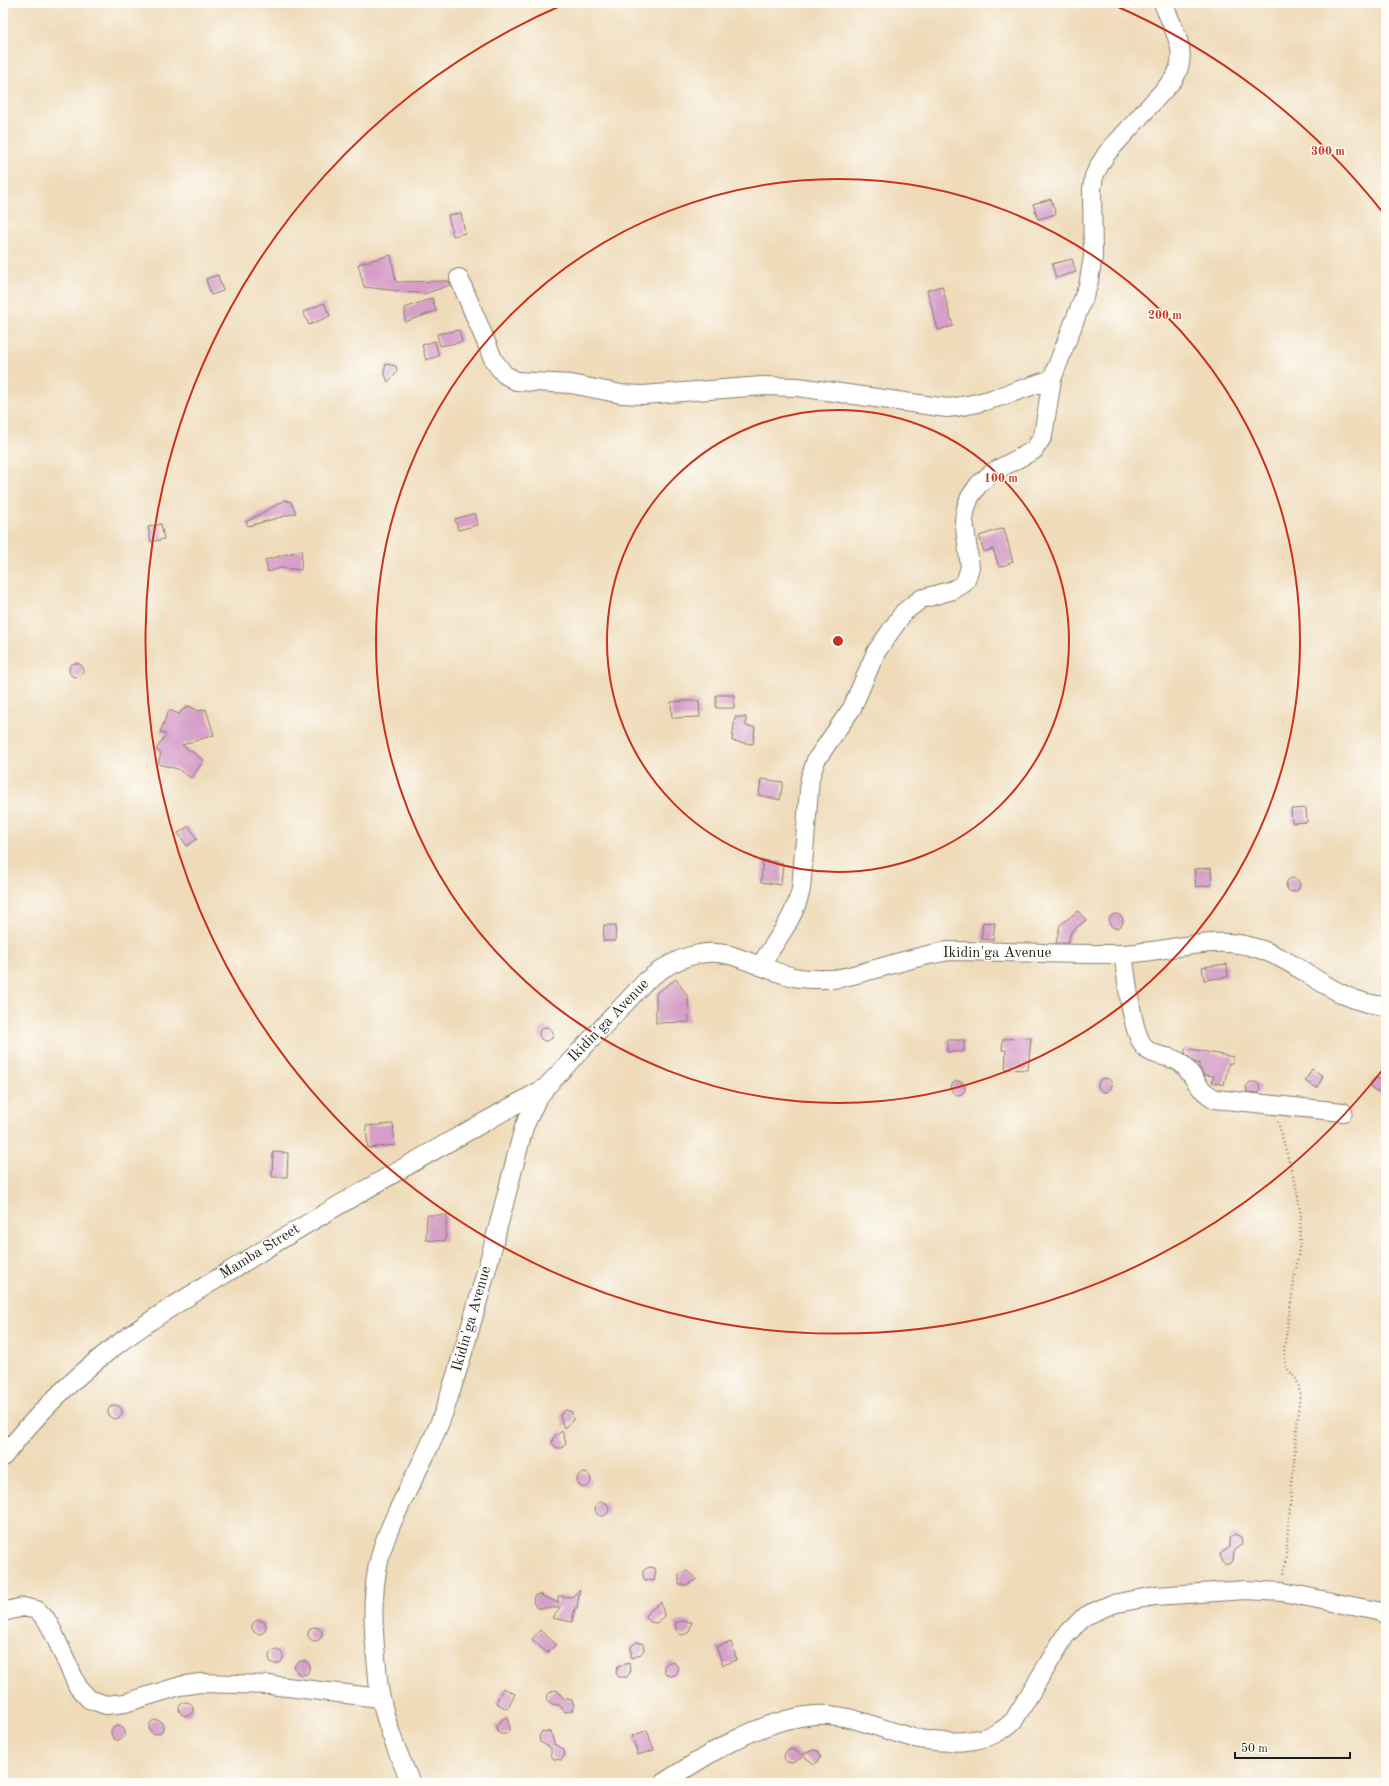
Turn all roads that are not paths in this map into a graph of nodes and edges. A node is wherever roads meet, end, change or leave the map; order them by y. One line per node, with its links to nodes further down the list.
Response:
1 (1163, 3): 3 (street)
2 (459, 278): 3 (street)
3 (1052, 379): 5 (street)
4 (1124, 954): 5 (street, Ikidin'ga Avenue); 6 (street, Ikidin'ga Avenue); 8 (street)
5 (760, 966): 7 (street, Ikidin'ga Avenue)
6 (1386, 1006)
7 (547, 1086): 9 (street, Mamba Street); 12 (street, Ikidin'ga Avenue)
8 (1343, 1112)
9 (3, 1457)
10 (3, 1612): 12 (street)
11 (1386, 1615): 14 (street)
12 (380, 1698): 13 (street, Ikidin'ga Avenue)
13 (410, 1783)
14 (663, 1783)

